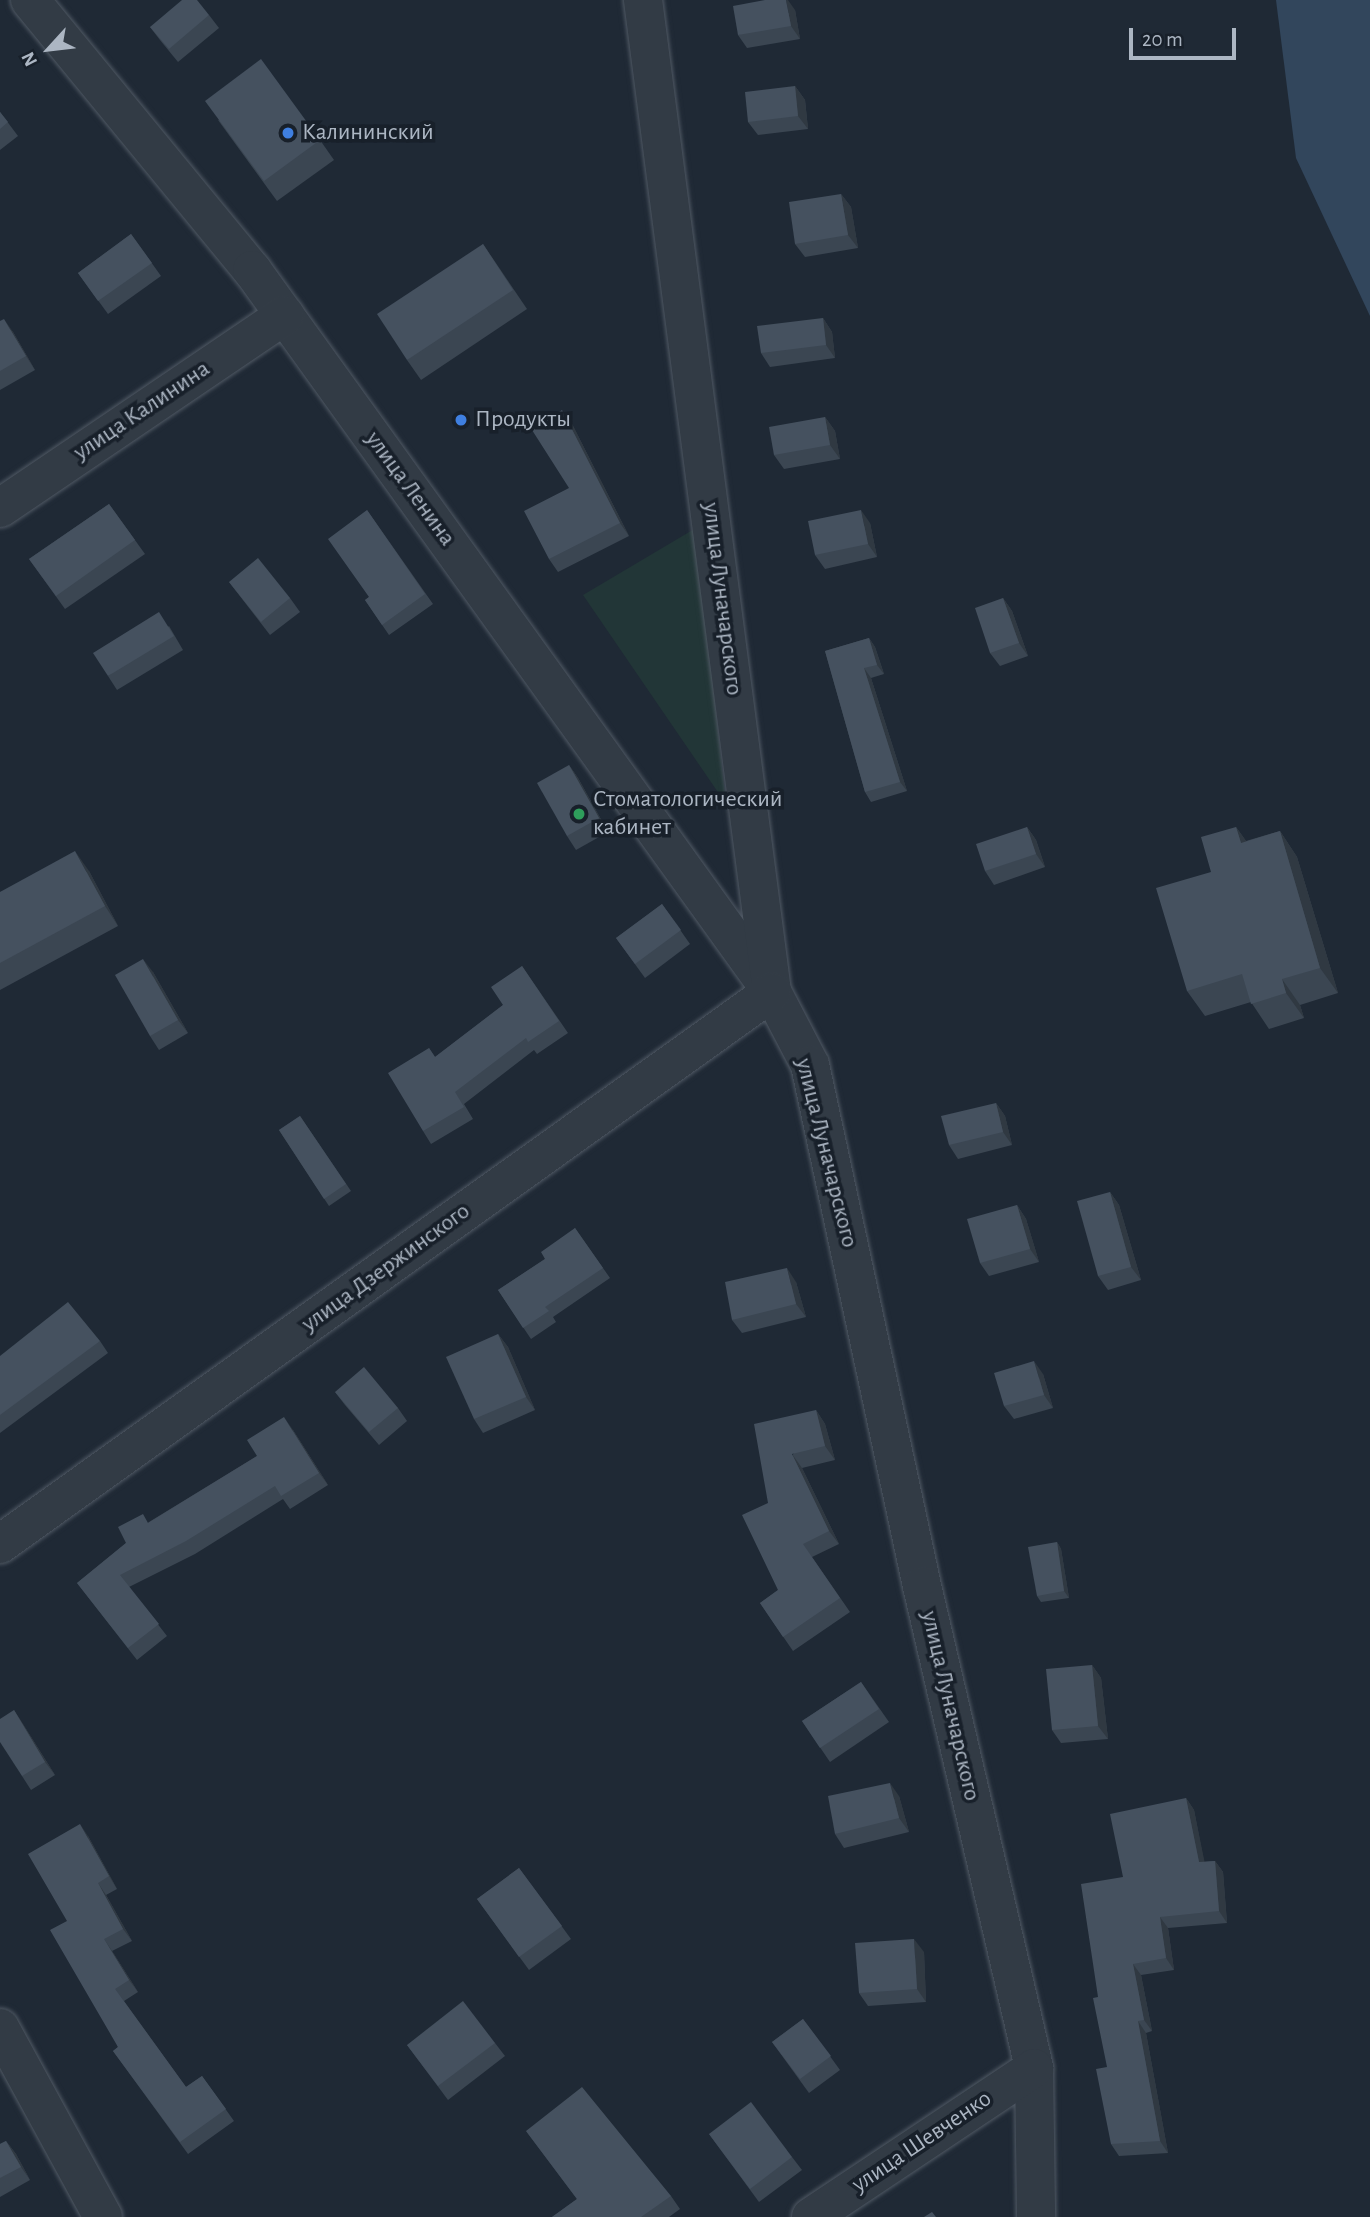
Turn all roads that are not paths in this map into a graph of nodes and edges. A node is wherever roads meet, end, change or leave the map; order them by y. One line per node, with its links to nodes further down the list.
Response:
1 (30, 0): 3 (street, улица Ленина)
2 (643, 0): 5 (street, улица Луначарского)
3 (285, 315): 4 (street, улица Калинина); 5 (street, улица Ленина)
4 (0, 508)
5 (772, 992): 6 (street, улица Дзержинского); 8 (street, улица Луначарского)
6 (0, 1544)
7 (0, 2028): 9 (street)
8 (1034, 2068): 10 (street, улица Шевченко); 11 (street, улица Луначарского)
9 (103, 2217)
10 (811, 2217)
11 (1037, 2217)

